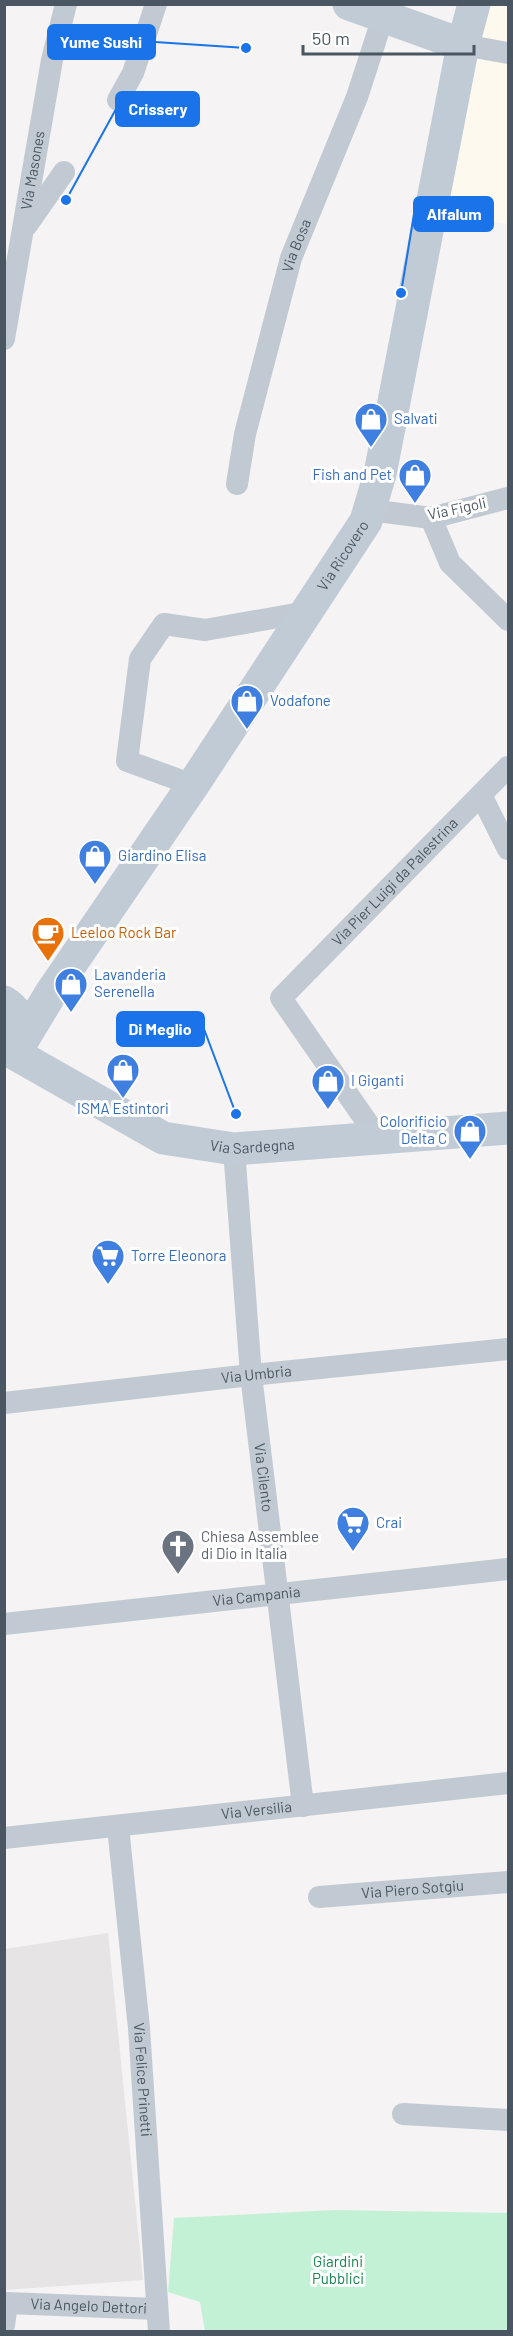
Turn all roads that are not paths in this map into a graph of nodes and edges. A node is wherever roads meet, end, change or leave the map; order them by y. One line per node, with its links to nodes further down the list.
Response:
1 (66, 4): 10 (street, Via Masones)
2 (156, 4): 8 (street)
3 (349, 4): 5 (main road)
4 (474, 4): 6 (main road, Via Ricovero)
5 (383, 17): 6 (main road); 12 (street, Via Bosa)
6 (463, 45): 7 (street); 14 (main road, Via Ricovero)
7 (508, 53)
8 (118, 100)
9 (64, 172): 10 (street)
10 (23, 231): 11 (street, Via Masones)
11 (4, 339)
12 (237, 484)
13 (508, 498): 15 (street, Via Figoli)
14 (370, 510): 15 (street, Via Figoli); 16 (main road, Via Ricovero)
15 (431, 518): 17 (street)
16 (307, 612): 19 (main road, Via Ricovero); 19 (street)
17 (508, 620)
18 (508, 767): 20 (street, Via Pier Luigi da Palestrina)
19 (193, 785): 22 (main road, Via Ricovero)
20 (481, 795): 21 (street); 24 (street, Via Pier Luigi da Palestrina)
21 (508, 849)
22 (13, 1036): 25 (main road, Via Sardegna)
23 (508, 1128): 24 (main road, Via Sardegna)
24 (378, 1138): 25 (main road, Via Sardegna)
25 (234, 1149): 27 (street, Via Cilento)
26 (508, 1349): 27 (street, Via Umbria)
27 (252, 1375): 28 (street, Via Umbria); 30 (street, Via Cilento)
28 (4, 1402)
29 (508, 1569): 30 (street, Via Campania)
30 (277, 1595): 31 (street, Via Campania); 33 (street, Via Cilento)
31 (4, 1624)
32 (508, 1783): 33 (street, Via Versilia)
33 (303, 1806): 34 (street, Via Versilia)
34 (118, 1827): 35 (street, Via Versilia); 40 (street, Via Felice Prinetti)
35 (4, 1838)
36 (508, 1882): 37 (street, Via Piero Sotgiu)
37 (319, 1897)
38 (403, 2114): 39 (street)
39 (508, 2120)
40 (157, 2308): 41 (street, Via Angelo Dettori); 42 (street, Via Felice Prinetti)
41 (4, 2325)
42 (159, 2331)

